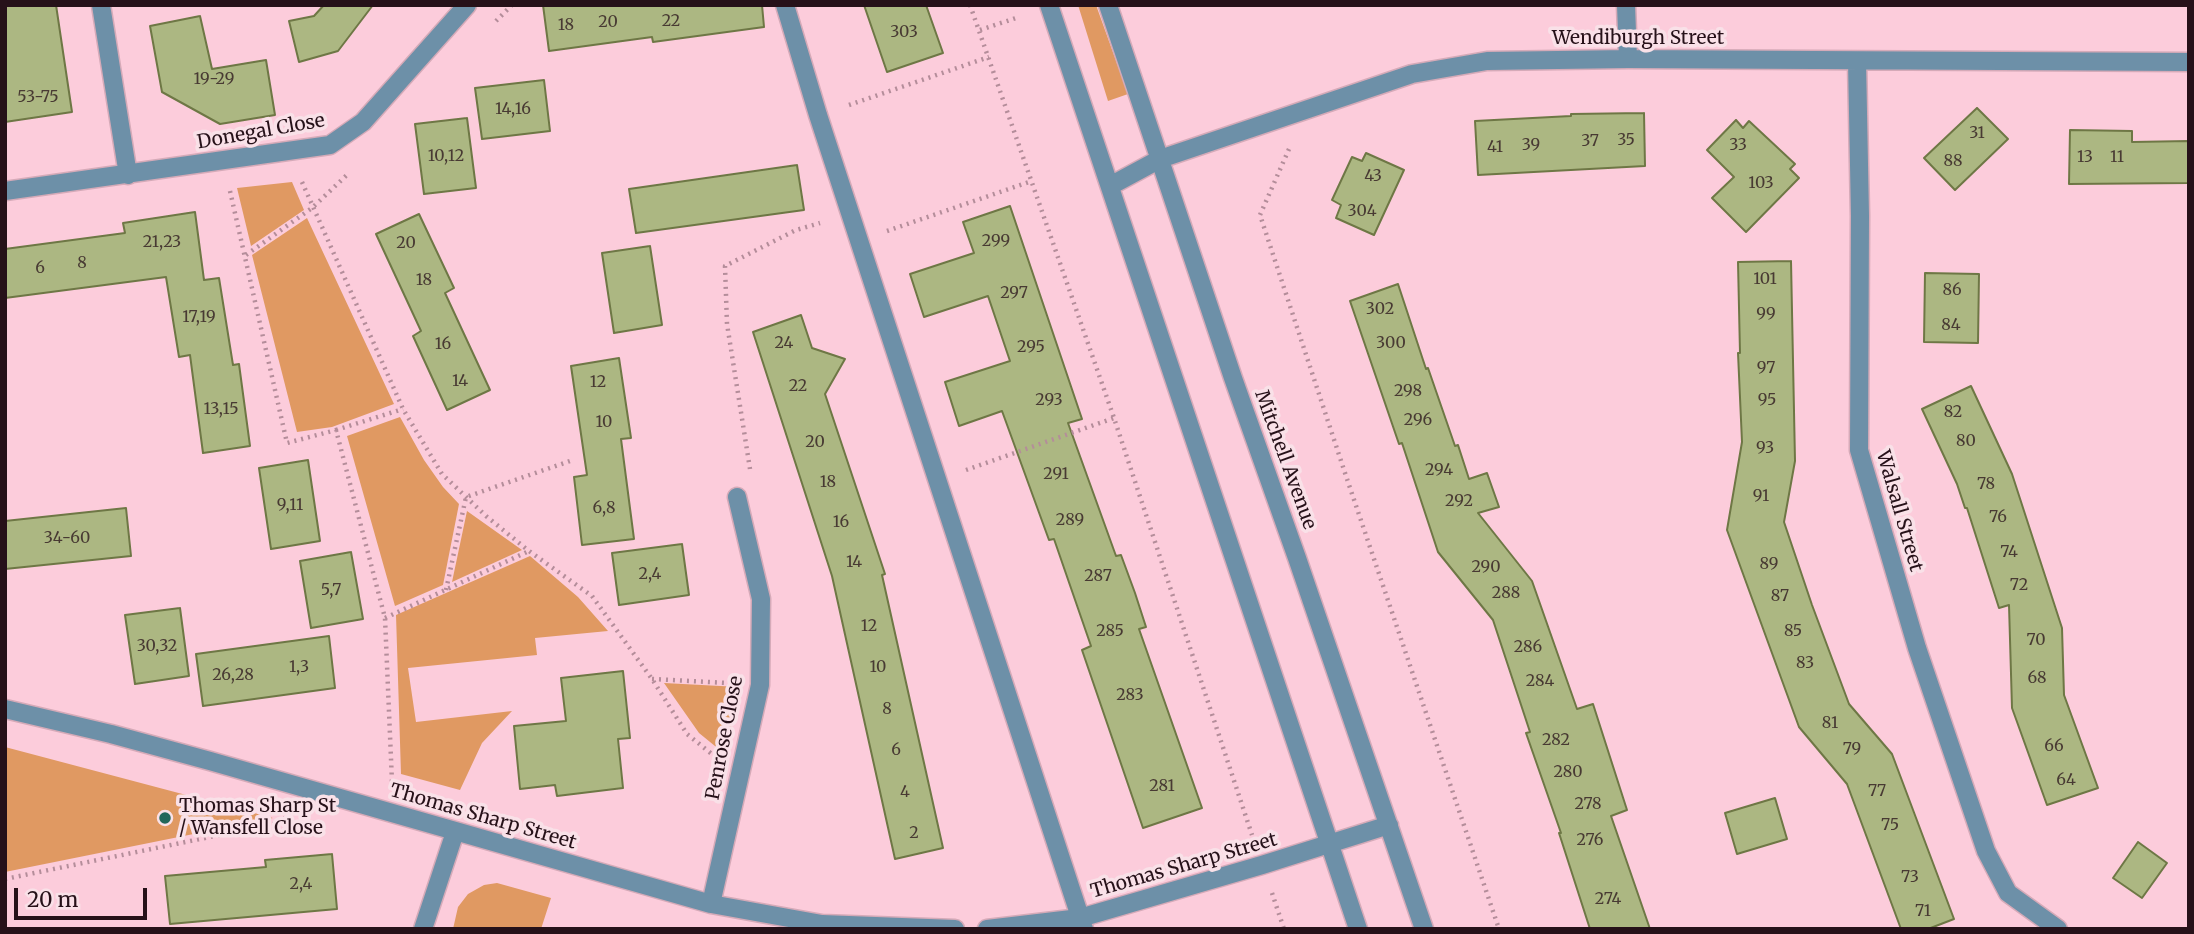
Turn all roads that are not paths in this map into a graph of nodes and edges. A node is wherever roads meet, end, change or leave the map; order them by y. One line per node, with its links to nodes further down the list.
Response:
1 (101, 5): 11 (street)
2 (467, 5): 11 (street, Donegal Close)
3 (785, 5): 20 (street)
4 (1108, 5): 10 (street, Mitchell Avenue)
5 (1626, 5): 7 (street)
6 (1050, 6): 12 (street)
7 (1628, 59): 8 (street, Wendiburgh Street); 10 (street, Wendiburgh Street)
8 (1857, 61): 9 (street, Wendiburgh Street); 26 (street, Walsall Street)
9 (2189, 62)
10 (1160, 159): 12 (street, Wendiburgh Street); 16 (street, Mitchell Avenue)
11 (128, 175): 13 (street, Donegal Close)
12 (1110, 186): 18 (street)
13 (5, 191)
14 (737, 497): 19 (street, Penrose Close)
15 (5, 709): 17 (street, Thomas Sharp Street)
16 (1389, 825): 18 (street, Thomas Sharp Street); 25 (street, Mitchell Avenue)
17 (455, 832): 19 (street, Thomas Sharp Street); 21 (street)
18 (1328, 844): 20 (street, Thomas Sharp Street); 24 (street)
19 (710, 904): 22 (street, Thomas Sharp Street)
20 (1082, 923): 23 (street, Thomas Sharp Street)
21 (423, 929)
22 (955, 929)
23 (987, 929)
24 (1358, 929)
25 (1424, 929)
26 (2058, 929)

